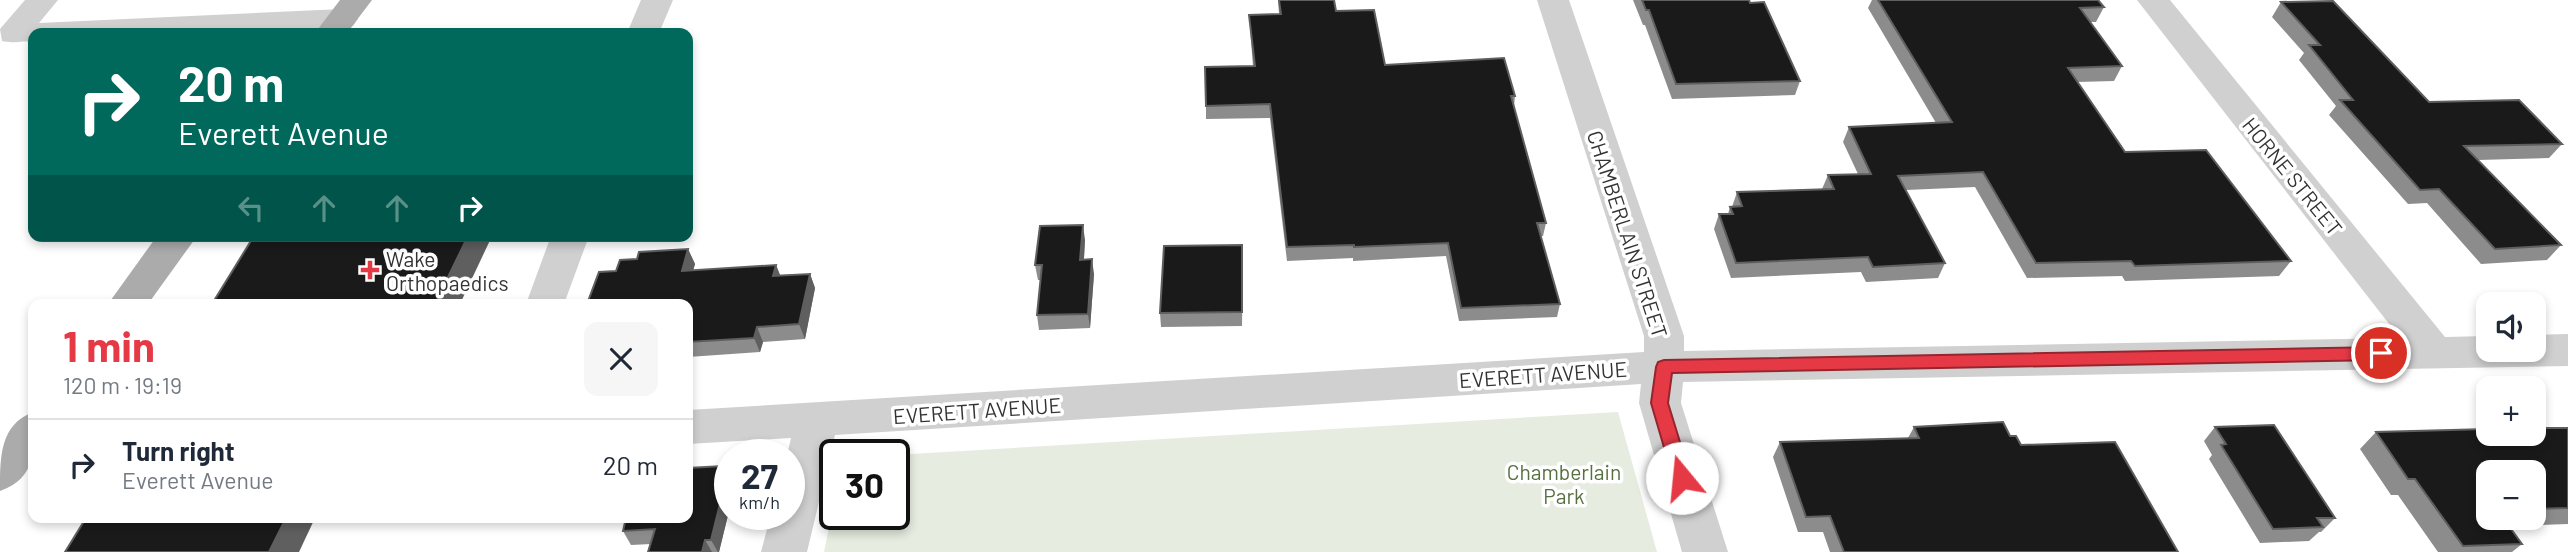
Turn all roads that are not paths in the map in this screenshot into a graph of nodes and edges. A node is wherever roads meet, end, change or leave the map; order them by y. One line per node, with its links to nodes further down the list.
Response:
1 (43, 0): 8 (street)
2 (657, 0): 7 (street)
3 (1553, 0): 15 (street, CHAMBERLAIN STREET)
4 (2152, 0): 14 (street, HORNE STREET)
5 (343, 17): 6 (street)
6 (134, 28)
7 (645, 28)
8 (20, 34)
9 (174, 242): 11 (main road)
10 (568, 242): 12 (street)
11 (131, 299)
12 (547, 299)
13 (2568, 350): 14 (street, EVERETT AVENUE)
14 (2434, 352): 15 (street, EVERETT AVENUE)
15 (1664, 367): 16 (street, EVERETT AVENUE); 19 (street, CHAMBERLAIN STREET)
16 (817, 420): 17 (street, EVERETT AVENUE); 18 (street)
17 (693, 427)
18 (784, 552)
19 (1705, 552)

